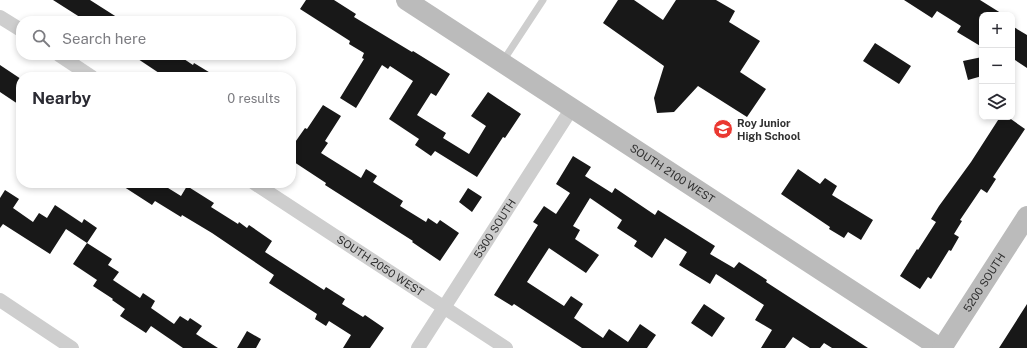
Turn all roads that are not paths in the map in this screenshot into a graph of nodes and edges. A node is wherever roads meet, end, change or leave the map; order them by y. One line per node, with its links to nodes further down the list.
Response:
1 (406, 0): 6 (street, SOUTH 2100 WEST)
2 (543, 0): 6 (lane)
3 (0, 17): 4 (street)
4 (16, 27)
5 (66, 60): 7 (street)
6 (502, 63): 8 (street, SOUTH 2100 WEST)
7 (84, 72)
8 (572, 108): 12 (street, 5300 SOUTH); 16 (street, SOUTH 2100 WEST)
9 (262, 188): 12 (street, SOUTH 2050 WEST)
10 (1027, 216): 16 (street, 5200 SOUTH)
11 (0, 300): 13 (street)
12 (444, 307): 14 (street, 5300 SOUTH); 15 (street, SOUTH 2050 WEST)
13 (72, 348)
14 (418, 348)
15 (506, 348)
16 (941, 348)

